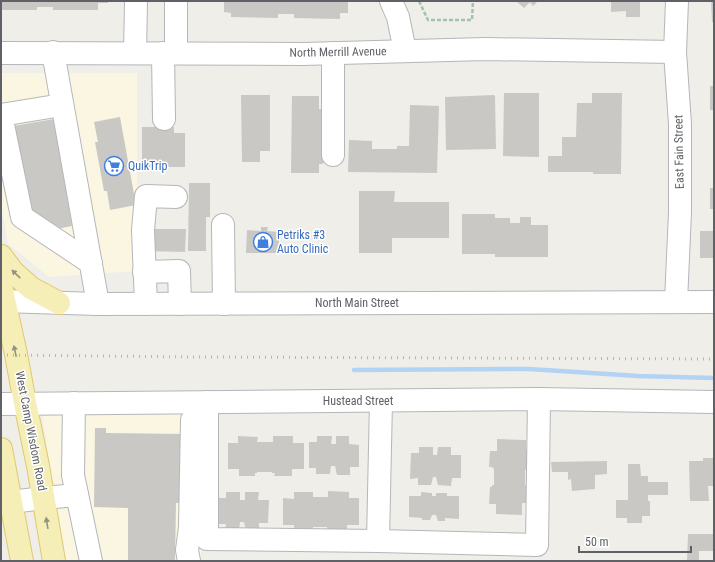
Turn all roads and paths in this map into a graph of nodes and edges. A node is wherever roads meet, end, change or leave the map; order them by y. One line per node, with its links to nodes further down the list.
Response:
1 (136, 1): 11 (street)
2 (176, 1): 12 (street)
3 (392, 1): 7 (street)
4 (419, 1): 5 (path)
5 (472, 1)
6 (677, 1): 9 (street, East Fain Street)
7 (404, 51): 9 (street, North Merrill Avenue); 13 (street, North Merrill Avenue)
8 (53, 52): 10 (street, North Merrill Avenue); 11 (street, North Merrill Avenue); 14 (street)
9 (675, 52): 24 (street, East Fain Street)
10 (1, 53)
11 (135, 53): 12 (street, North Merrill Avenue)
12 (169, 53): 13 (street, North Merrill Avenue); 16 (street)
13 (333, 53): 17 (street)
14 (62, 105): 15 (street); 21 (street)
15 (1, 115): 21 (street)
16 (164, 118)
17 (333, 155)
18 (176, 197): 22 (street)
19 (222, 225): 30 (street)
20 (1, 256): 26 (main road, one-way to 20)
21 (91, 263): 27 (street)
22 (144, 272): 28 (street); 29 (street)
23 (2, 296): 26 (street, North Main Street); 35 (main road, West Camp Wisdom Road, one-way to 23)
24 (676, 302): 25 (street, North Main Street); 30 (street, North Main Street)
25 (714, 302)
26 (59, 303): 27 (street, North Main Street)
27 (98, 304): 28 (street, North Main Street)
28 (146, 304): 29 (street, North Main Street)
29 (180, 304): 30 (street, North Main Street)
30 (224, 304)
31 (540, 399): 32 (street, Hustead Street); 34 (street, Hustead Street); 42 (street)
32 (381, 401): 33 (street, Hustead Street); 42 (street)
33 (200, 402): 36 (street, Hustead Street); 42 (street); 46 (street)
34 (714, 402)
35 (25, 403): 36 (street, Hustead Street); 37 (street, Hustead Street); 40 (main road, West Camp Wisdom Road)
36 (74, 403): 39 (street)
37 (1, 404)
38 (2, 462): 41 (main road)
39 (77, 495): 40 (street); 45 (street)
40 (43, 498): 41 (street); 44 (main road, West Camp Wisdom Road, one-way to 40)
41 (11, 502): 43 (main road)
42 (378, 541)
43 (22, 561)
44 (54, 561)
45 (90, 561)
46 (189, 561)

